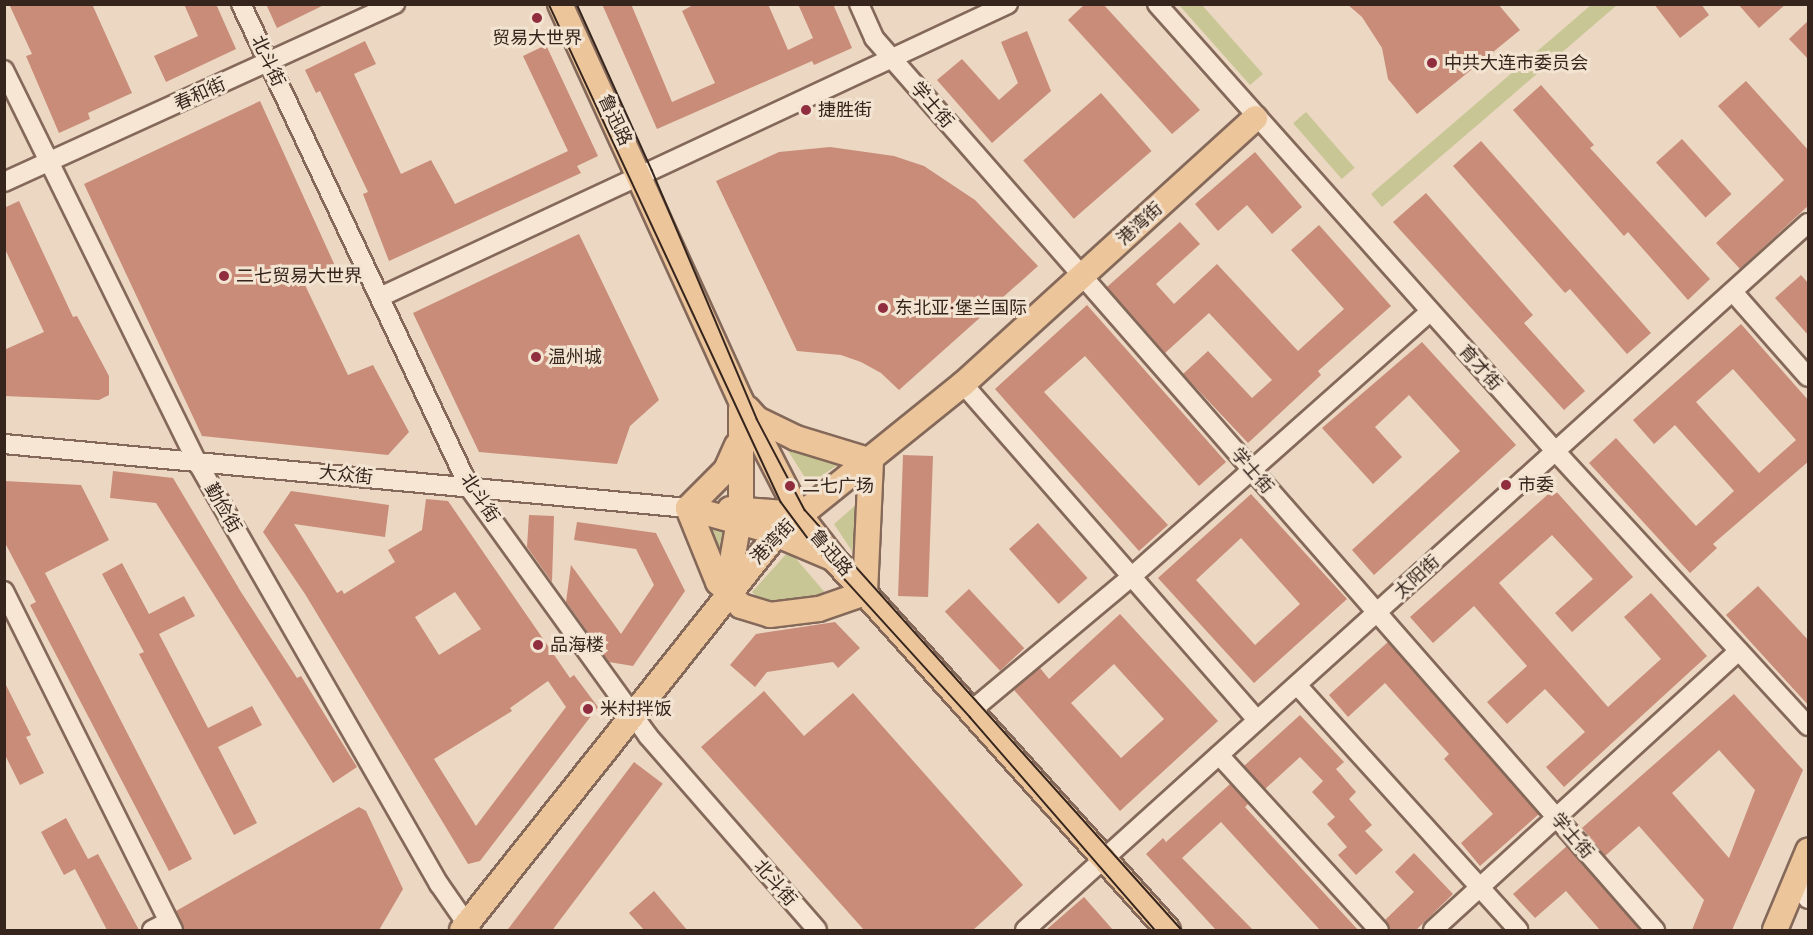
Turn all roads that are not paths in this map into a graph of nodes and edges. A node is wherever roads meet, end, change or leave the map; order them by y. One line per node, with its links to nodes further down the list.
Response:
1 (241, 4): 8 (street, 北斗街)
2 (395, 4): 8 (street, 春和街)
3 (560, 4): 12 (main road, 鲁迅路)
4 (859, 4): 7 (street, 学士街)
5 (1008, 4): 7 (street)
6 (1157, 4): 10 (street, 育才街)
7 (892, 59): 12 (street); 15 (street, 学士街)
8 (268, 63): 11 (street, 春和街); 17 (street, 北斗街)
9 (4, 70): 11 (street, 勤俭街)
10 (1255, 118): 15 (main road, 港湾街); 18 (street, 育才街)
11 (50, 160): 13 (street, 春和街); 25 (street, 勤俭街)
12 (641, 176): 17 (street); 21 (main road, 鲁迅路)
13 (4, 182)
14 (1809, 223): 16 (street, 太阳街)
15 (1080, 278): 20 (main road, 港湾街); 27 (street, 学士街)
16 (1733, 292): 19 (street); 24 (street, 太阳街)
17 (380, 297): 28 (street, 北斗街)
18 (1430, 312): 24 (street, 育才街); 27 (street)
19 (1809, 377)
20 (963, 384): 26 (main road, 港湾街); 34 (street)
21 (741, 401): 22 (main road); 26 (main road); 30 (main road, 鲁迅路)
22 (741, 435): 29 (main road); 31 (main road)
23 (4, 444): 25 (street, 大众街)
24 (1557, 453): 38 (street, 太阳街); 39 (street, 育才街)
25 (196, 460): 28 (street, 大众街); 52 (street, 勤俭街)
26 (871, 461): 30 (main road, 港湾街); 35 (main road)
27 (1252, 470): 34 (street); 38 (street, 学士街)
28 (470, 489): 29 (street, 大众街); 42 (street, 北斗街)
29 (688, 508): 31 (main road); 36 (main road)
30 (800, 514): 31 (main road); 32 (main road, 港湾街); 33 (main road, 鲁迅路)
31 (741, 516): 32 (main road); 36 (main road)
32 (777, 534): 33 (main road); 36 (main road, 港湾街)
33 (834, 560): 35 (main road, 鲁迅路)
34 (1130, 578): 41 (street); 43 (street)
35 (865, 593): 36 (main road); 41 (main road, 鲁迅路)
36 (726, 594): 42 (main road, 港湾街)
37 (7, 599): 51 (street)
38 (1377, 613): 40 (street, 太阳街); 46 (street, 学士街)
39 (1739, 651): 44 (street, 育才街); 46 (street)
40 (1297, 685): 43 (street, 太阳街); 49 (street)
41 (972, 710): 48 (main road, 鲁迅路)
42 (631, 713): 52 (main road, 港湾街); 53 (street, 北斗街)
43 (1257, 720): 45 (street, 太阳街)
44 (1809, 726)
45 (1219, 755): 48 (street, 太阳街); 56 (street)
46 (1558, 820): 49 (street); 59 (street, 学士街)
47 (1809, 851): 50 (main road)
48 (1106, 858): 54 (street, 太阳街); 55 (main road, 鲁迅路)
49 (1480, 888): 57 (street); 58 (street)
50 (1802, 889): 60 (main road)
51 (164, 927)
52 (466, 929)
53 (817, 930)
54 (1025, 930)
55 (1168, 930)
56 (1379, 930)
57 (1433, 930)
58 (1518, 930)
59 (1654, 930)
60 (1775, 930)

